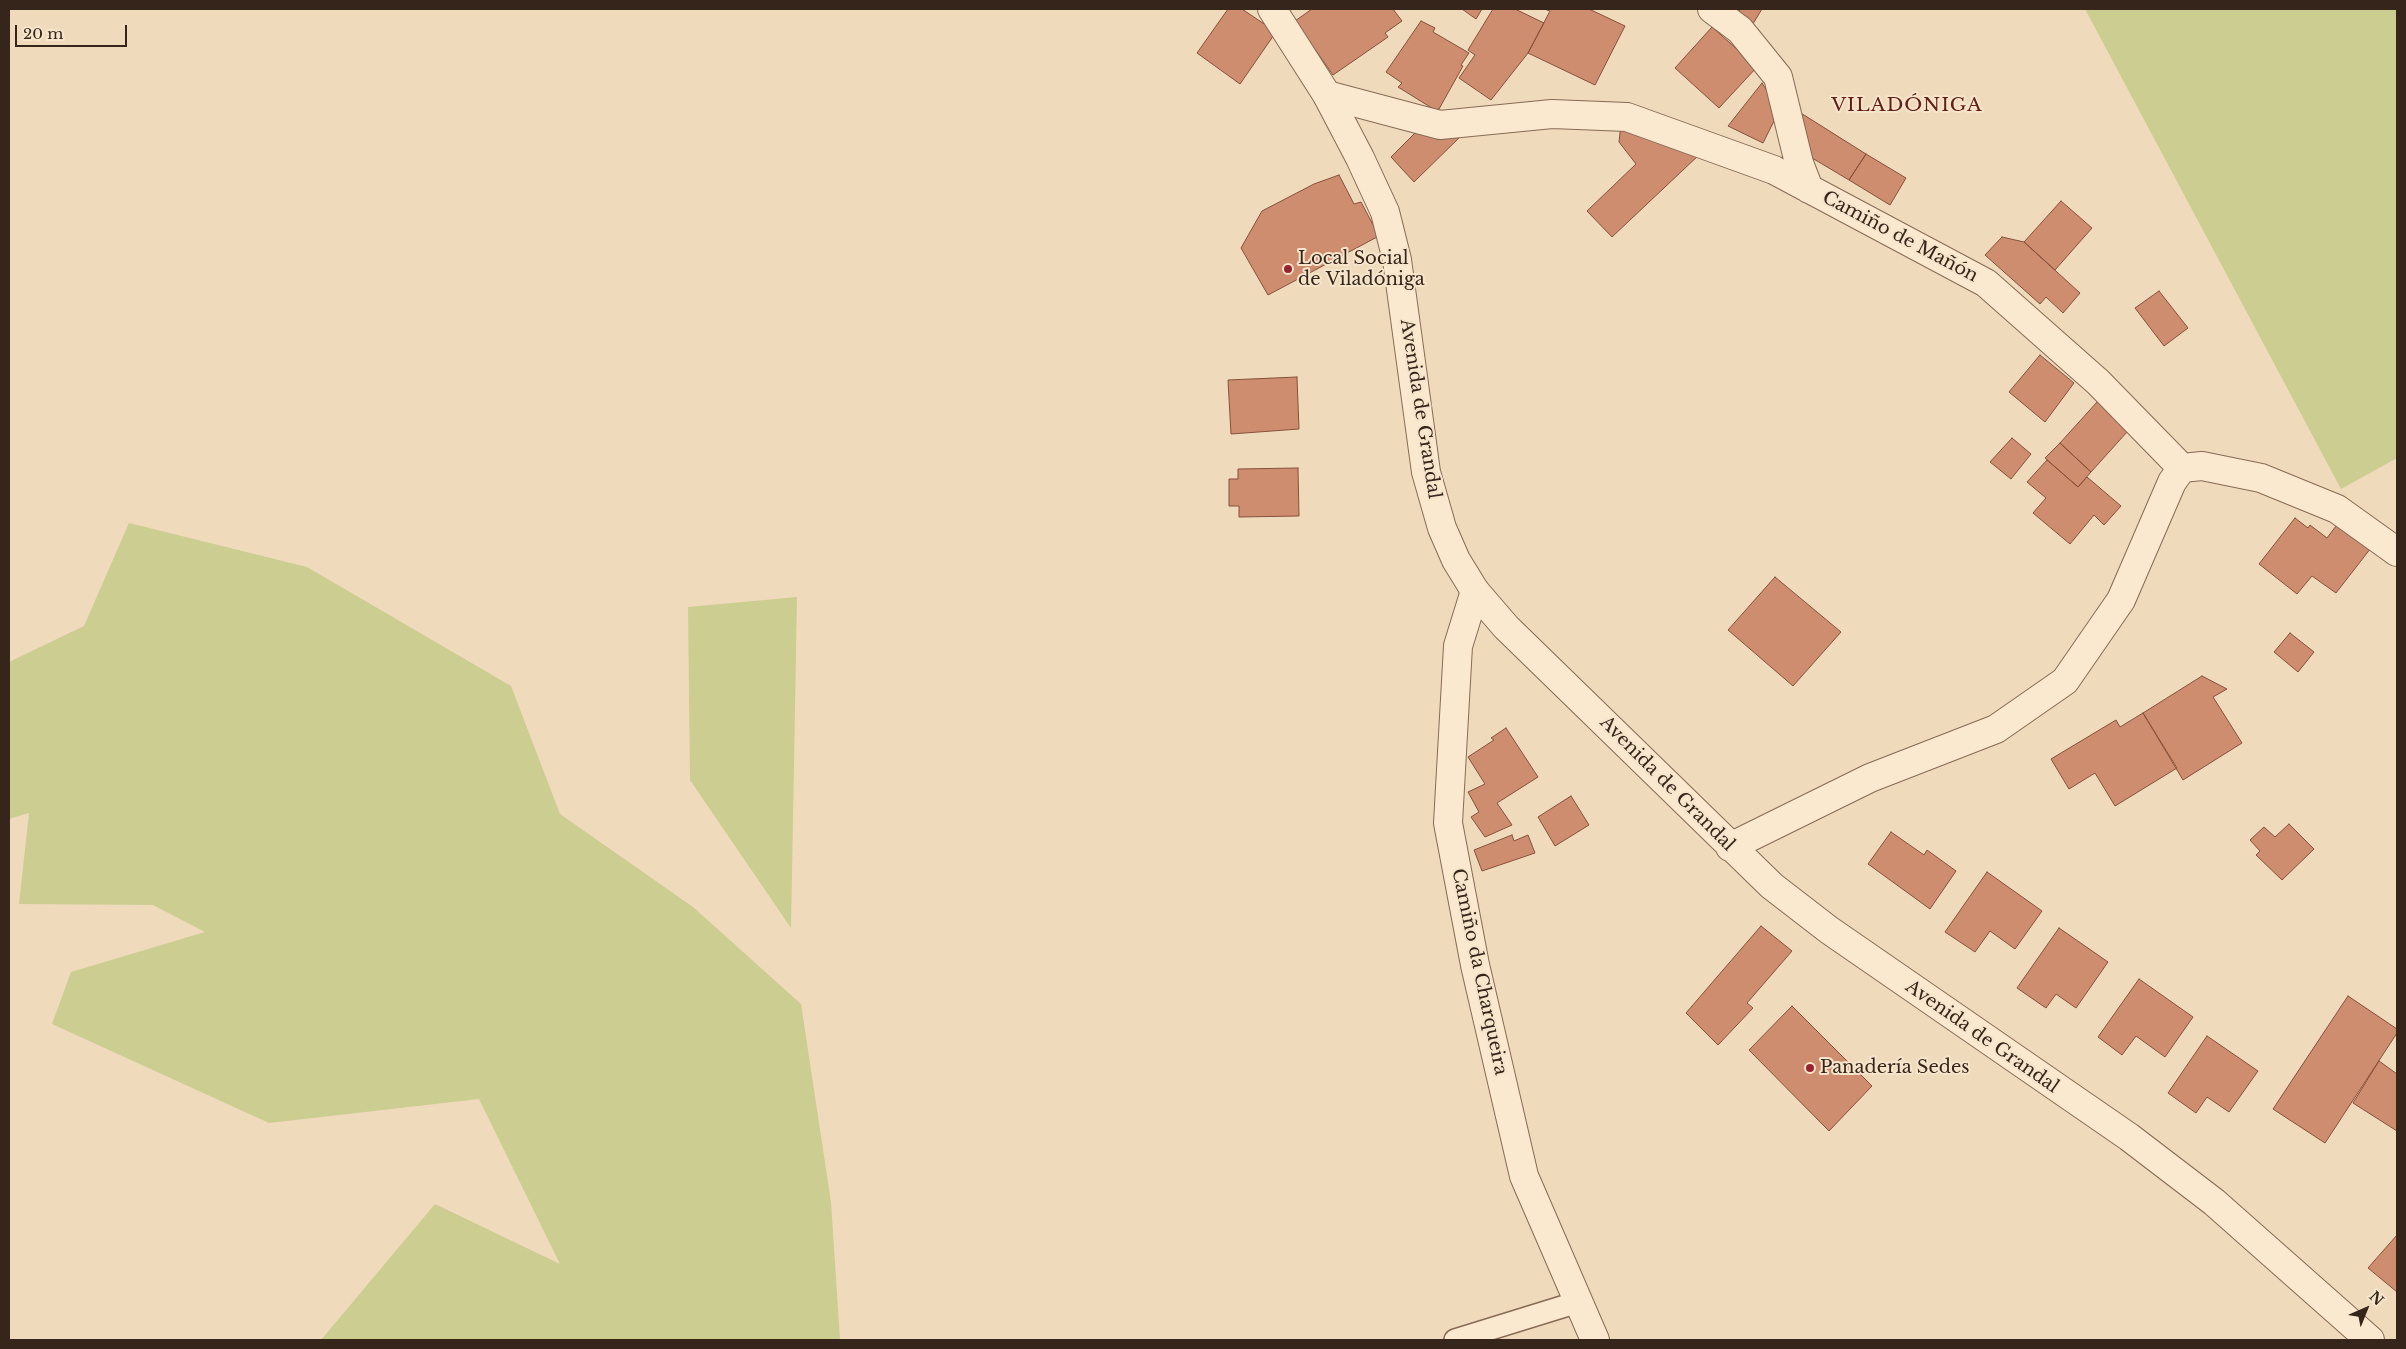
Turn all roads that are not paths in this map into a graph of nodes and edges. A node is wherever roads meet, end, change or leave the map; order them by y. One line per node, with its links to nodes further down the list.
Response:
1 (1272, 9): 3 (street, Avenida de Grandal)
2 (1712, 9): 4 (street)
3 (1327, 95): 4 (street, Camiño de Mañón); 7 (street, Avenida de Grandal)
4 (1809, 189): 5 (street, Camiño de Mañón)
5 (2182, 468): 6 (street); 8 (street)
6 (2397, 552)
7 (1475, 591): 8 (street, Avenida de Grandal); 9 (street, Camiño da Charqueira)
8 (1730, 847): 12 (street, Avenida de Grandal)
9 (1578, 1302): 10 (lane); 11 (street, Camiño da Charqueira)
10 (1455, 1340)
11 (1595, 1340)
12 (2370, 1340)

